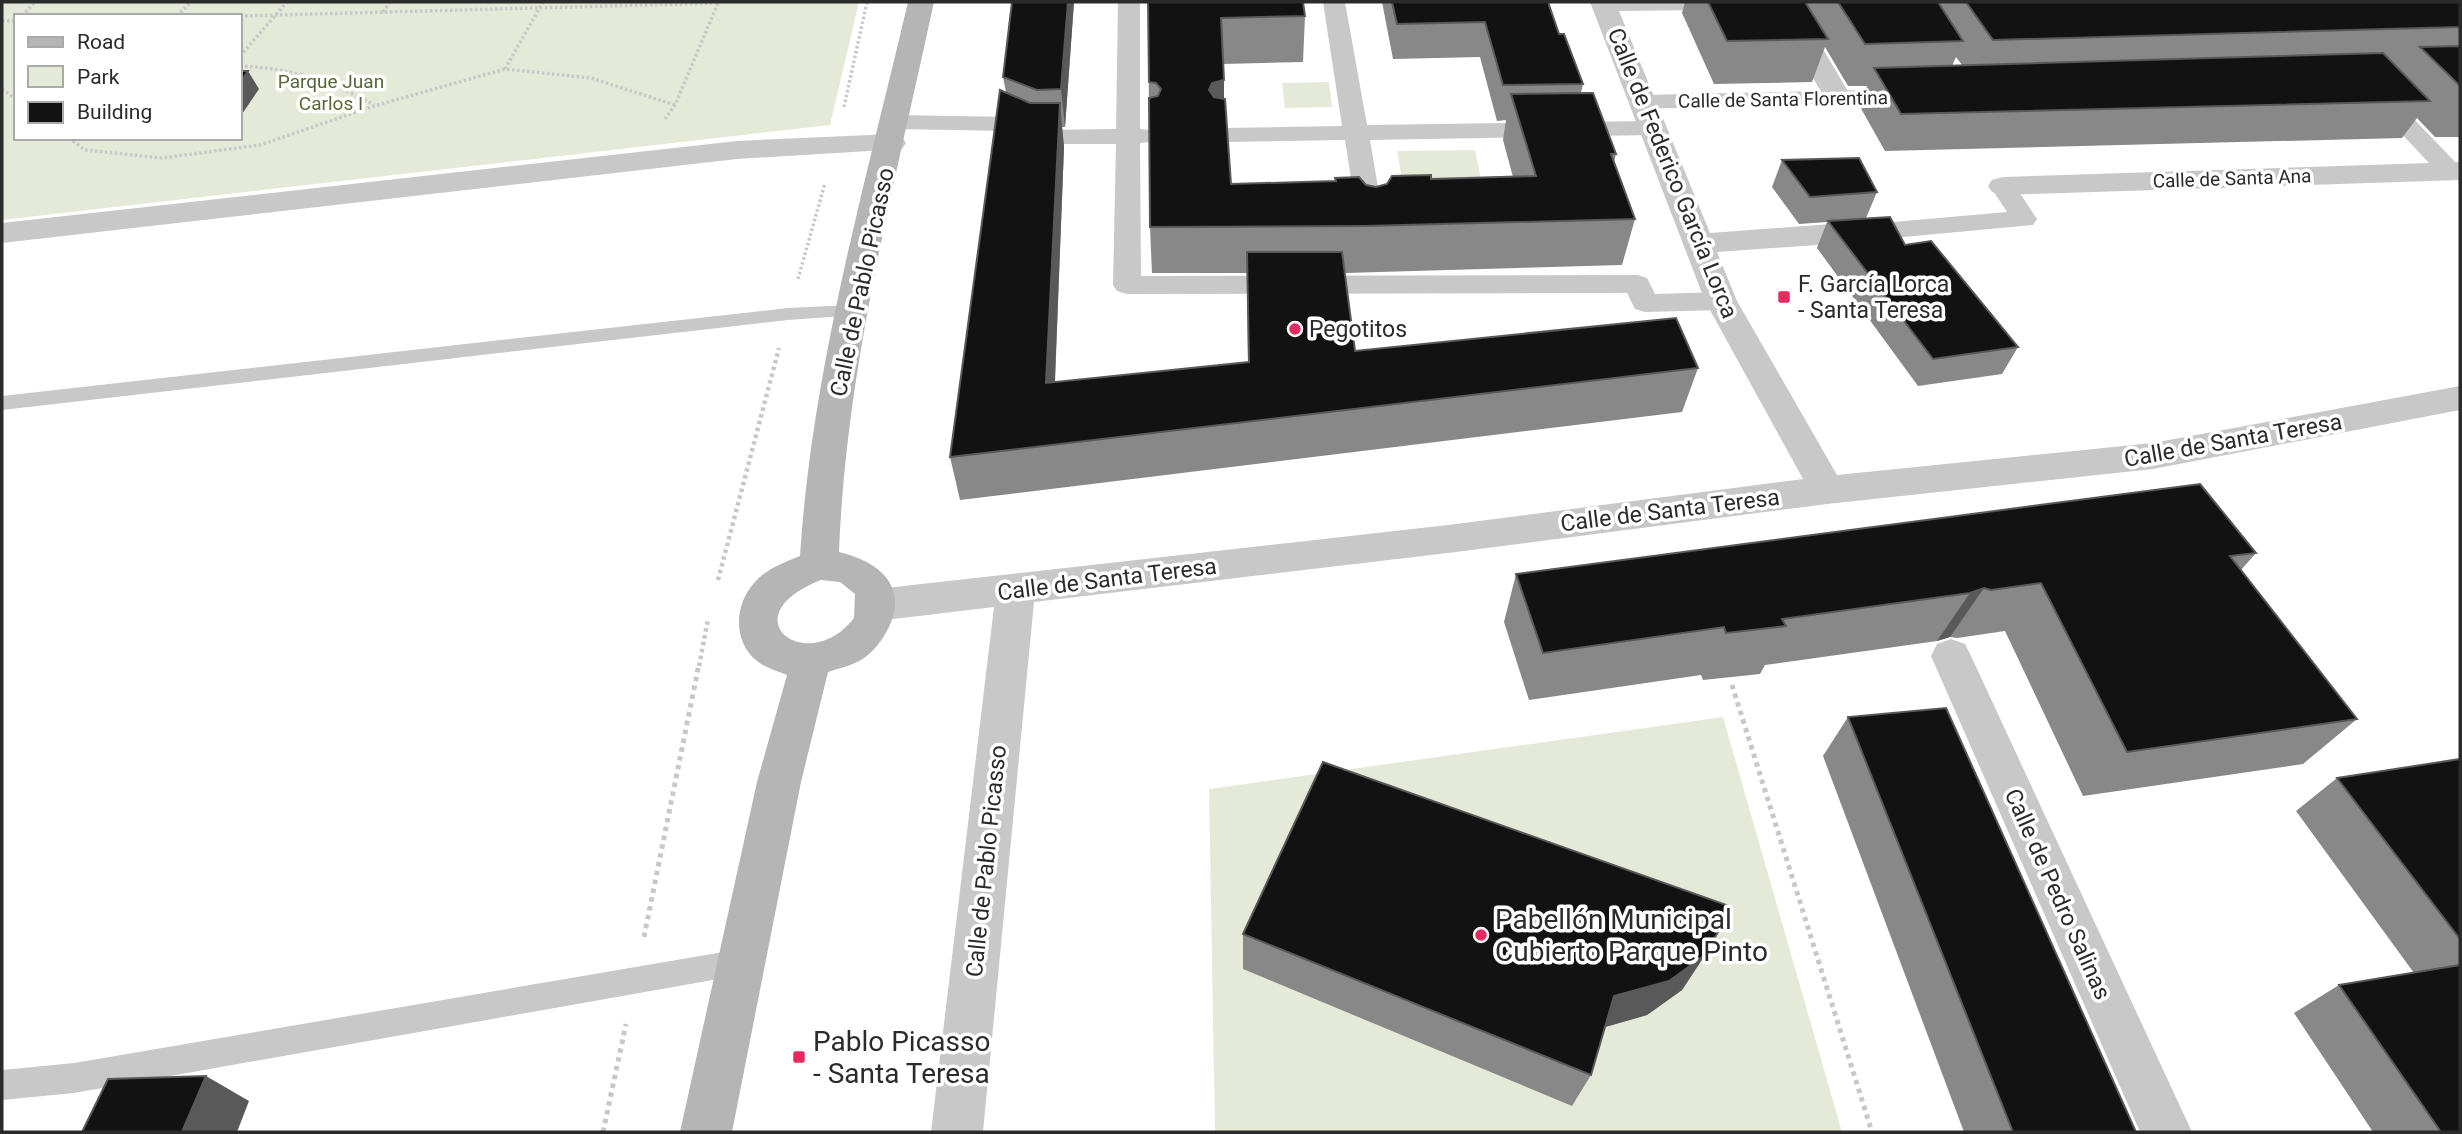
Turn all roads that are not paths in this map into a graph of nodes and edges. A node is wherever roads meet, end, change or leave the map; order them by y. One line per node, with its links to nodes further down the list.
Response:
1 (921, 2): 14 (main road, Calle de Pablo Picasso)
2 (1334, 2): 3 (street); 7 (street); 15 (street)
3 (1353, 2)
4 (1603, 2): 5 (street, Calle de Federico García Lorca); 13 (street, Calle de Federico García Lorca)
5 (1704, 2)
6 (1782, 2): 12 (street)
7 (1307, 3)
8 (1129, 4): 9 (street); 17 (street)
9 (1157, 5)
10 (2392, 80): 18 (street)
11 (1930, 95): 12 (street, Calle de Santa Florentina)
12 (1838, 98): 13 (street, Calle de Santa Florentina)
13 (1646, 115): 15 (street, Calle de Santa Florentina); 23 (street, Calle de Federico García Lorca)
14 (894, 132): 17 (street); 22 (street); 25 (main road, Calle de Pablo Picasso)
15 (1355, 133): 16 (street, Calle de Santa Florentina); 20 (street)
16 (1224, 135)
17 (1140, 136): 24 (street)
18 (2456, 172): 19 (street, Calle de Santa Ana)
19 (2003, 186): 21 (street)
20 (1371, 223)
21 (1882, 230): 23 (street)
22 (2, 233)
23 (1698, 244): 24 (street, Calle de Federico García Lorca)
24 (1721, 301): 29 (street, Calle de Federico García Lorca)
25 (851, 311): 27 (lane); 30 (main road, Calle de Pablo Picasso)
26 (2447, 401): 28 (street); 29 (street, Calle de Santa Teresa)
27 (2, 403)
28 (2460, 428)
29 (1827, 490): 31 (street, Calle de Santa Teresa)
30 (819, 565): 32 (main road); 34 (main road)
31 (1016, 590): 32 (street, Calle de Santa Teresa); 38 (street, Calle de Pablo Picasso)
32 (877, 605): 34 (main road)
33 (1951, 656): 39 (street, Calle de Pedro Salinas)
34 (811, 660): 35 (main road)
35 (741, 962): 36 (lane); 37 (main road)
36 (2, 1085)
37 (706, 1132)
38 (957, 1132)
39 (2166, 1132)

